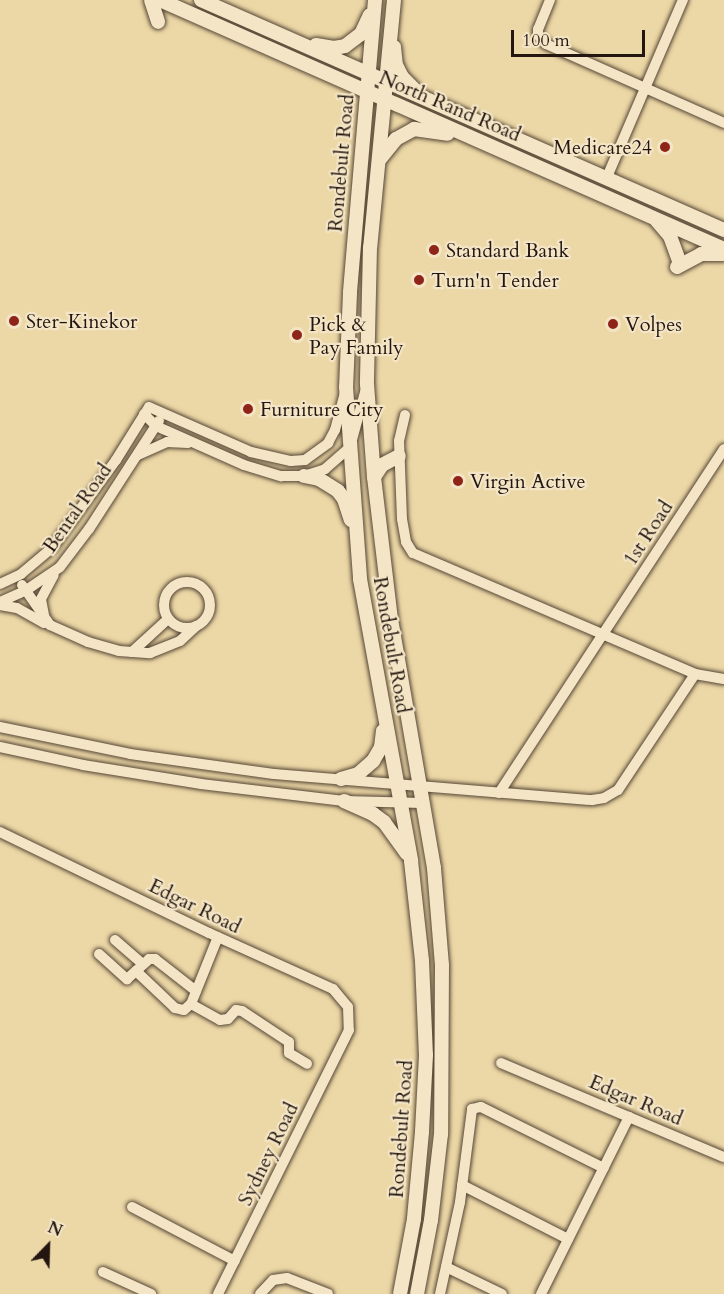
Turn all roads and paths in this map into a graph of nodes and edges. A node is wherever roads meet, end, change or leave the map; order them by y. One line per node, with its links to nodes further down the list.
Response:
1 (151, 0): 9 (main road)
2 (160, 0): 14 (main road, North Rand Road)
3 (201, 0): 10 (main road, North Rand Road)
4 (375, 0): 10 (main road); 11 (main road, Rondebult Road)
5 (394, 0): 8 (main road, Rondebult Road)
6 (550, 0): 13 (street)
7 (683, 0): 13 (street)
8 (391, 21): 12 (main road, Rondebult Road); 15 (main road)
9 (158, 22)
10 (282, 35): 11 (main road, North Rand Road)
11 (368, 73): 12 (main road, North Rand Road); 14 (main road, Rondebult Road)
12 (385, 80): 15 (main road, North Rand Road); 16 (main road, Rondebult Road)
13 (644, 88): 17 (street); 20 (street)
14 (366, 91): 16 (main road, North Rand Road); 26 (main road, Rondebult Road)
15 (423, 96): 20 (main road, North Rand Road)
16 (383, 98): 18 (main road, North Rand Road); 19 (main road, Rondebult Road)
17 (724, 123)
18 (485, 143): 19 (main road); 21 (main road, North Rand Road)
19 (377, 163): 25 (main road, Rondebult Road)
20 (607, 177): 22 (main road, North Rand Road)
21 (654, 217): 23 (main road, North Rand Road); 24 (main road)
22 (724, 230)
23 (724, 249)
24 (724, 254)
25 (367, 384): 32 (street); 37 (main road, Rondebult Road)
26 (346, 387): 28 (street); 32 (main road, Rondebult Road)
27 (146, 410): 28 (street); 30 (street); 40 (street, Bental Road)
28 (163, 414): 30 (street, Bental Road)
29 (405, 415): 34 (street)
30 (156, 426): 31 (street); 35 (street, Bental Road)
31 (195, 444): 35 (street); 36 (street)
32 (350, 447): 36 (street); 38 (main road, Rondebult Road)
33 (724, 449): 47 (street, 1st Road)
34 (399, 456): 37 (main road); 47 (street)
35 (132, 459): 39 (street, Bental Road)
36 (304, 476): 38 (main road)
37 (374, 477): 56 (main road, Rondebult Road)
38 (357, 539): 51 (main road, Rondebult Road)
39 (60, 567): 42 (street, Bental Road); 45 (street)
40 (17, 577): 41 (street, Bental Road); 42 (street)
41 (0, 584)
42 (25, 591): 43 (street, Bental Road); 45 (street)
43 (0, 603): 45 (street)
44 (168, 619): 46 (street); 46 (street); 48 (street)
45 (48, 624): 48 (street)
46 (196, 627): 48 (street)
47 (600, 635): 49 (street); 57 (street, 1st Road)
48 (132, 652)
49 (695, 674): 50 (street); 57 (street)
50 (724, 679)
51 (384, 718): 54 (main road); 55 (main road, Rondebult Road)
52 (0, 727): 54 (street)
53 (0, 747): 58 (street)
54 (341, 779): 55 (street)
55 (399, 784): 56 (street); 59 (main road, Rondebult Road)
56 (419, 785): 57 (street); 60 (main road, Rondebult Road)
57 (499, 793)
58 (344, 801): 59 (street); 62 (main road)
59 (401, 803): 60 (street); 62 (main road, Rondebult Road)
60 (422, 803): 86 (main road, Rondebult Road)
61 (0, 832): 63 (street, Edgar Road)
62 (411, 861): 85 (main road, Rondebult Road)
63 (218, 937): 67 (street); 69 (street, Edgar Road)
64 (115, 940): 66 (street)
65 (99, 954): 66 (street)
66 (139, 968): 67 (street); 68 (street)
67 (196, 992): 68 (street)
68 (191, 1004): 71 (street)
69 (349, 1030): 78 (street, Sydney Road)
70 (501, 1063): 72 (street, Edgar Road)
71 (307, 1064)
72 (629, 1117): 73 (street, Edgar Road); 74 (street)
73 (724, 1156)
74 (604, 1168): 75 (street); 77 (street)
75 (462, 1185): 77 (street); 79 (street)
76 (132, 1207): 78 (street)
77 (568, 1239): 89 (street)
78 (235, 1261): 82 (street, Sydney Road)
79 (446, 1267): 87 (street); 88 (street)
80 (103, 1272): 81 (street)
81 (151, 1294)
82 (218, 1294)
83 (260, 1294): 84 (street)
84 (328, 1294)
85 (400, 1294)
86 (417, 1294)
87 (440, 1294)
88 (502, 1294)
89 (541, 1294)

